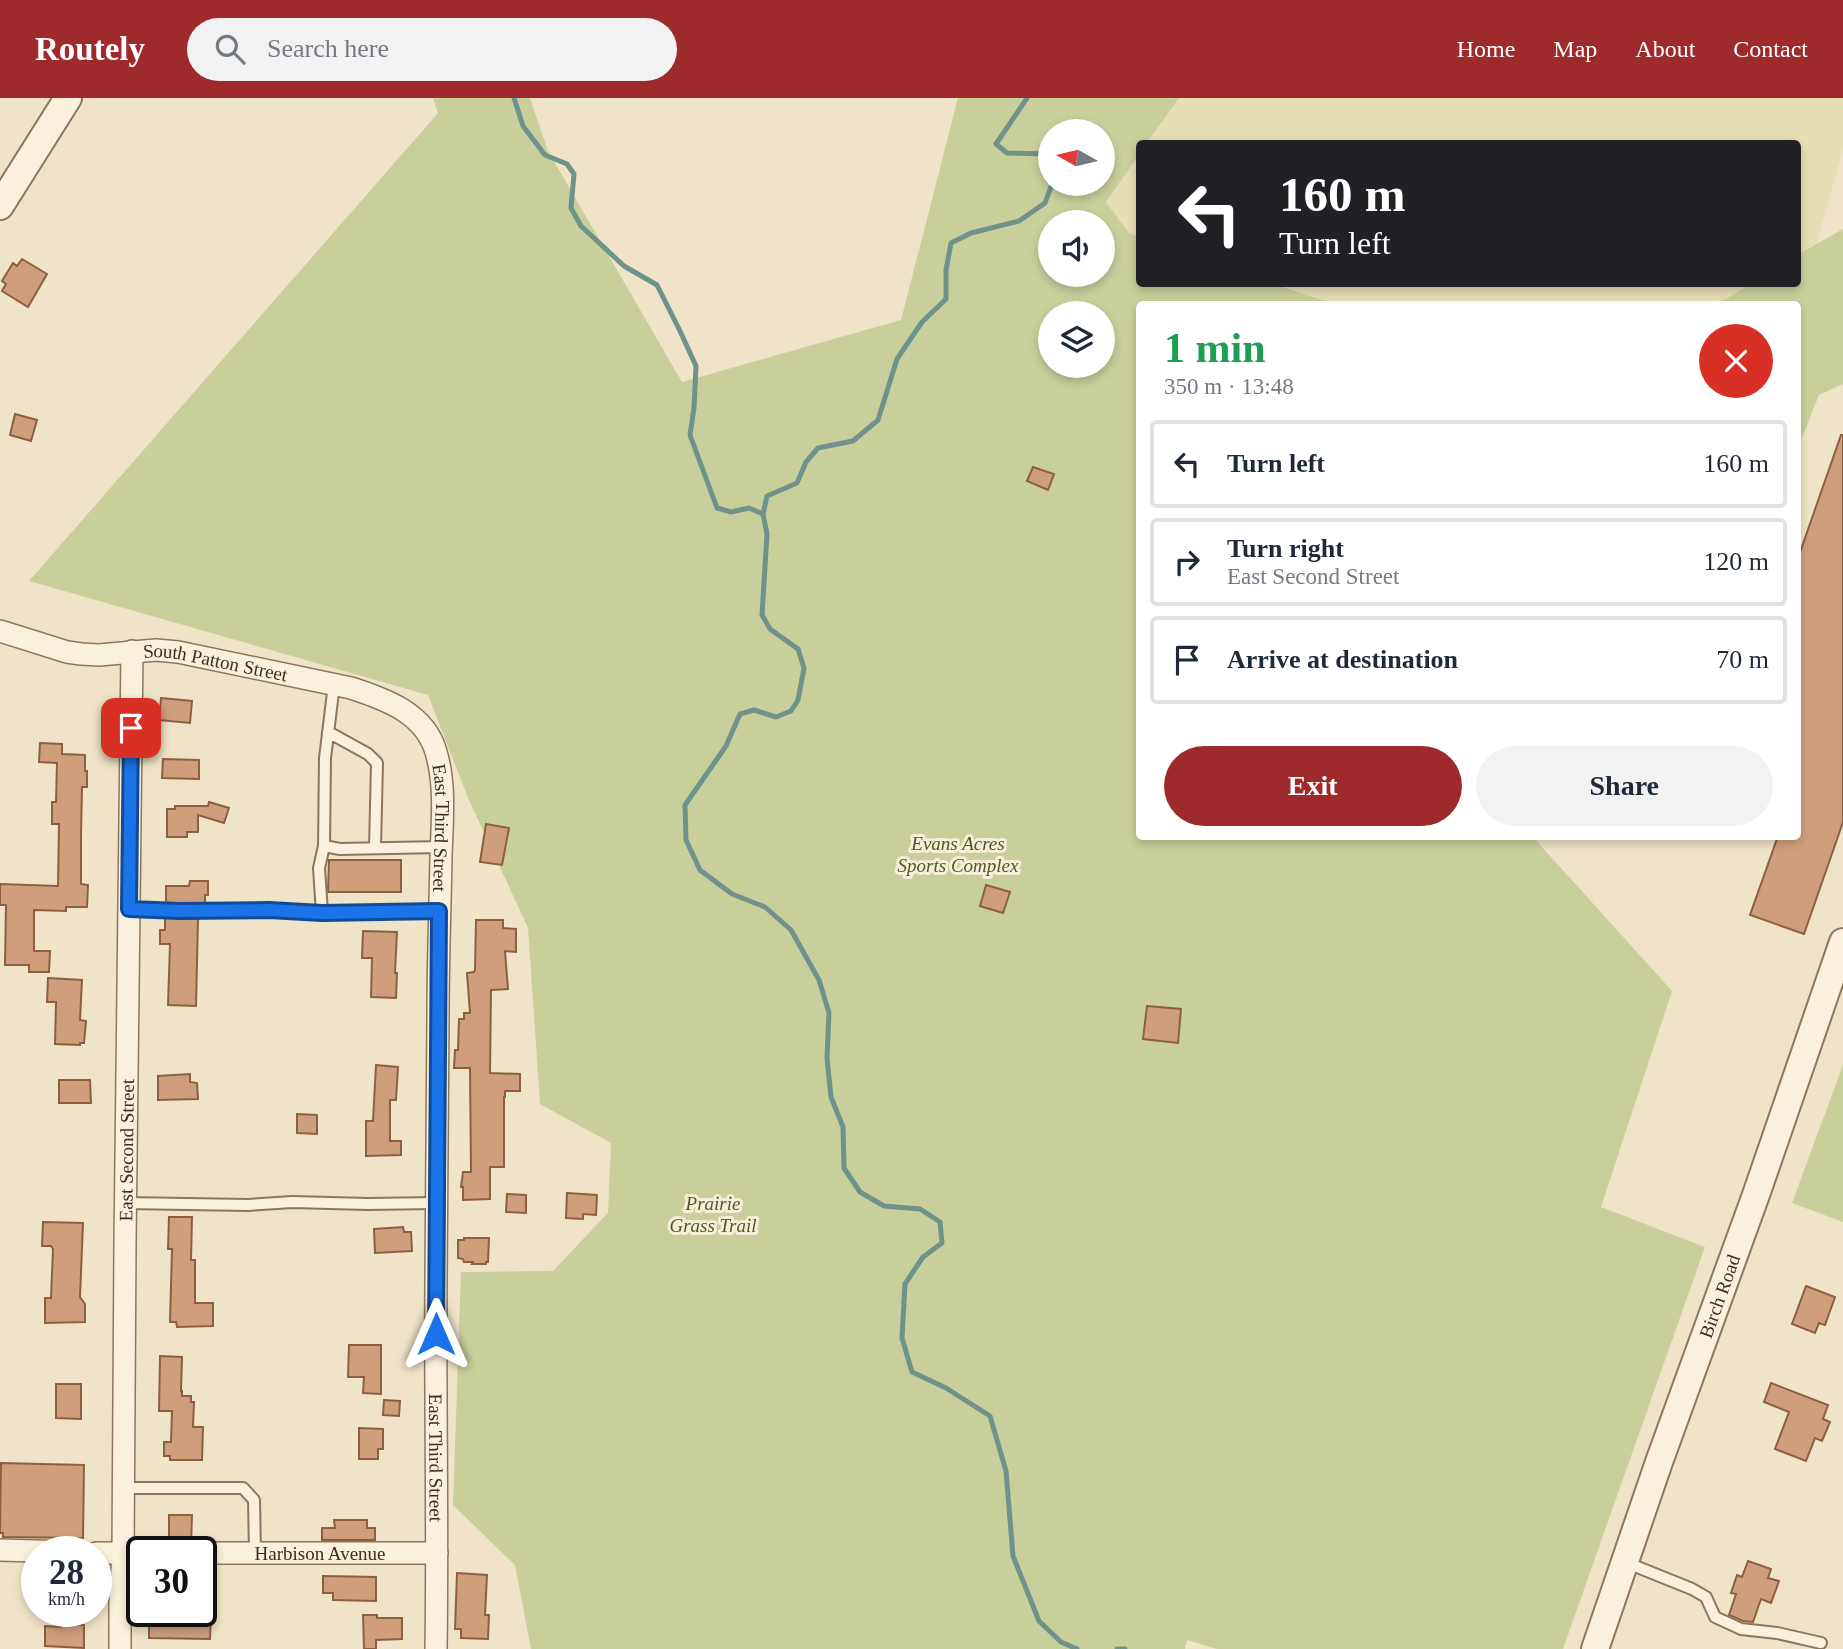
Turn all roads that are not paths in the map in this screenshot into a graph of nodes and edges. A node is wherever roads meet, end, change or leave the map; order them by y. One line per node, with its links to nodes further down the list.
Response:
1 (68, 98): 2 (street)
2 (0, 206)
3 (0, 631): 4 (street, South Patton Street)
4 (132, 651): 5 (street, South Patton Street); 11 (street, East Second Street)
5 (334, 684): 6 (street, South Patton Street); 7 (lane)
6 (422, 726): 9 (street, East Third Street)
7 (328, 732): 8 (lane); 10 (lane)
8 (324, 846): 10 (lane); 13 (lane)
9 (441, 847): 10 (lane); 12 (street, East Third Street)
10 (375, 848)
11 (129, 909): 13 (lane); 16 (street, East Second Street)
12 (439, 911): 13 (lane); 15 (street, East Third Street)
13 (322, 913)
14 (1843, 942): 24 (street, Birch Road)
15 (436, 1202): 16 (lane); 23 (street, East Third Street)
16 (125, 1203): 17 (street, East Second Street)
17 (124, 1488): 18 (street, East Second Street); 22 (lane)
18 (131, 1536)
19 (0, 1550): 20 (street)
20 (21, 1551)
21 (217, 1553): 22 (street, Harbison Avenue)
22 (255, 1553): 23 (street, Harbison Avenue)
23 (437, 1553): 28 (street, East Third Street)
24 (1625, 1562): 26 (lane); 29 (street, Birch Road)
25 (126, 1580): 27 (street, East Second Street)
26 (1821, 1643)
27 (120, 1649)
28 (436, 1649)
29 (1595, 1649)

